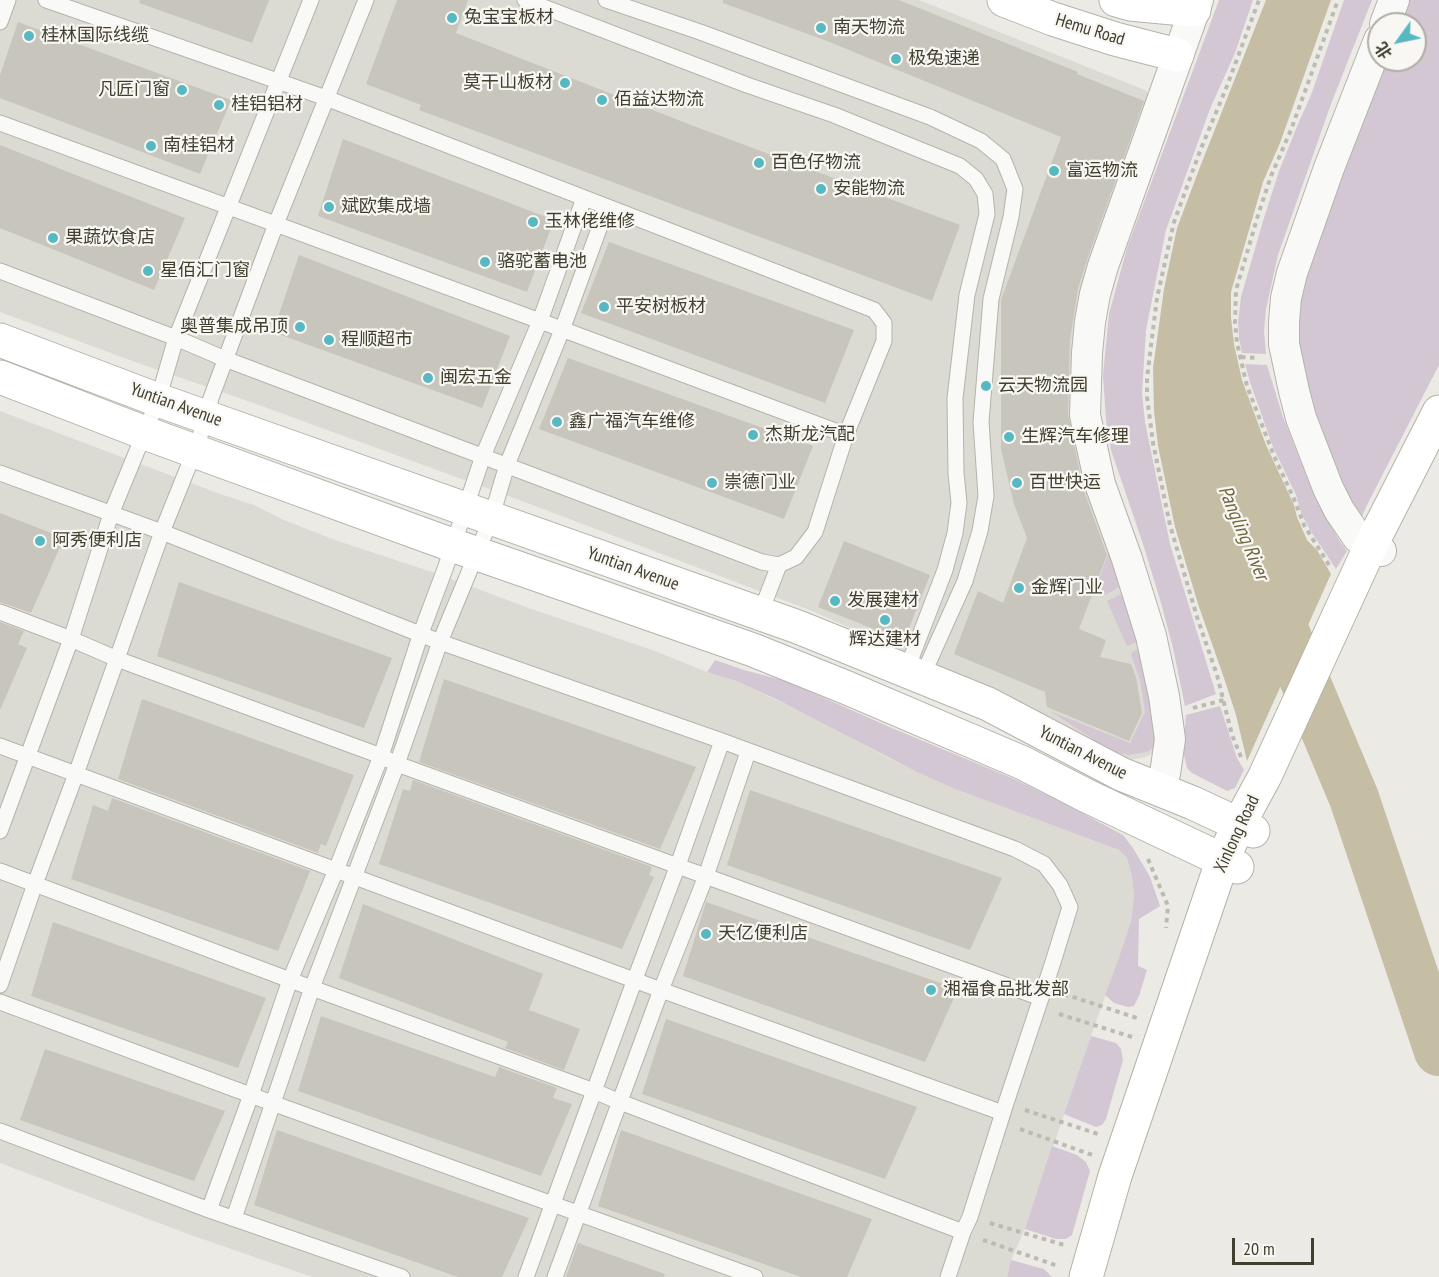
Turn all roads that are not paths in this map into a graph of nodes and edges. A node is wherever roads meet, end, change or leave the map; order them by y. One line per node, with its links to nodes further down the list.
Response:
1 (8, 0): 10 (lane)
2 (46, 0): 13 (lane)
3 (310, 0): 13 (lane)
4 (366, 0): 14 (lane)
5 (525, 0): 49 (lane)
6 (606, 0): 49 (lane)
7 (1004, 0): 11 (main road, Hemu Road)
8 (1116, 0): 9 (main road, Hemu Road)
9 (1196, 5): 11 (street)
10 (0, 22)
11 (1177, 55): 57 (street)
12 (1367, 71): 41 (street)
13 (279, 81): 14 (lane); 17 (lane)
14 (326, 98): 16 (lane); 19 (lane)
15 (0, 123): 17 (lane)
16 (584, 198): 18 (lane); 21 (lane)
17 (229, 206): 19 (lane); 23 (lane)
18 (607, 207): 22 (lane); 31 (lane)
19 (276, 224): 21 (lane); 25 (lane)
20 (0, 272): 23 (lane)
21 (540, 321): 22 (lane); 34 (lane)
22 (562, 330): 31 (lane); 35 (lane)
23 (176, 338): 25 (lane); 27 (lane)
24 (0, 340): 27 (main road, Yuntian Avenue)
25 (225, 359): 29 (lane); 34 (lane)
26 (0, 377): 30 (main road, Yuntian Avenue)
27 (158, 400): 29 (main road, Yuntian Avenue); 30 (lane)
28 (1439, 412): 41 (main road, Xinlong Road)
29 (207, 416): 33 (lane); 38 (main road, Yuntian Avenue)
30 (145, 433): 33 (main road, Yuntian Avenue); 37 (lane)
31 (846, 435): 42 (lane)
32 (1439, 437): 41 (main road, Xinlong Road)
33 (195, 450): 39 (lane); 40 (main road, Yuntian Avenue)
34 (483, 456): 35 (lane); 38 (lane)
35 (507, 465): 38 (lane); 42 (lane)
36 (0, 473): 37 (lane)
37 (111, 514): 39 (lane); 46 (lane)
38 (477, 514): 40 (lane); 40 (lane); 44 (main road, Yuntian Avenue)
39 (162, 532): 45 (lane); 48 (lane)
40 (464, 549): 45 (lane); 47 (lane); 60 (main road, Yuntian Avenue)
41 (1372, 557): 58 (main road, Xinlong Road)
42 (779, 565): 44 (lane)
43 (0, 612): 46 (lane)
44 (760, 614): 49 (main road, Yuntian Avenue)
45 (421, 633): 47 (lane); 54 (lane)
46 (70, 639): 48 (lane); 53 (lane)
47 (440, 642): 50 (lane); 55 (lane)
48 (117, 659): 54 (lane); 56 (lane)
49 (917, 675): 57 (main road, Yuntian Avenue)
50 (722, 741): 52 (lane); 61 (lane)
51 (0, 746): 53 (lane)
52 (748, 752): 65 (lane); 72 (lane)
53 (28, 756): 56 (lane); 59 (lane)
54 (381, 756): 55 (lane); 62 (lane)
55 (397, 764): 61 (lane); 64 (lane)
56 (76, 774): 62 (lane); 66 (lane)
57 (1158, 788): 58 (main road, Yuntian Avenue)
58 (1246, 827): 60 (main road, Xinlong Road)
59 (0, 831)
60 (1230, 863): 85 (main road, Xinlong Road)
61 (678, 865): 65 (lane); 67 (lane)
62 (336, 870): 64 (lane); 68 (lane)
63 (0, 871): 66 (lane)
64 (354, 876): 67 (lane); 70 (lane)
65 (706, 876): 71 (lane); 72 (lane)
66 (35, 884): 68 (lane); 69 (lane)
67 (635, 979): 71 (lane); 74 (lane)
68 (290, 980): 70 (lane); 75 (lane)
69 (0, 985)
70 (312, 988): 74 (lane); 77 (lane)
71 (661, 990): 76 (lane); 78 (lane)
72 (1041, 997): 78 (lane)
73 (0, 1002): 75 (lane)
74 (594, 1090): 76 (lane); 80 (lane)
75 (251, 1095): 77 (lane); 81 (lane)
76 (620, 1102): 82 (lane); 84 (lane)
77 (272, 1104): 80 (lane); 83 (lane)
78 (1003, 1112): 84 (lane)
79 (0, 1131): 81 (lane)
80 (553, 1204): 82 (lane); 87 (lane)
81 (209, 1210): 83 (lane)
82 (579, 1213): 88 (lane); 89 (lane)
83 (234, 1218): 86 (lane)
84 (963, 1232): 90 (lane)
85 (1083, 1274)
86 (402, 1277)
87 (526, 1277)
88 (555, 1277)
89 (754, 1277)
90 (948, 1277)

